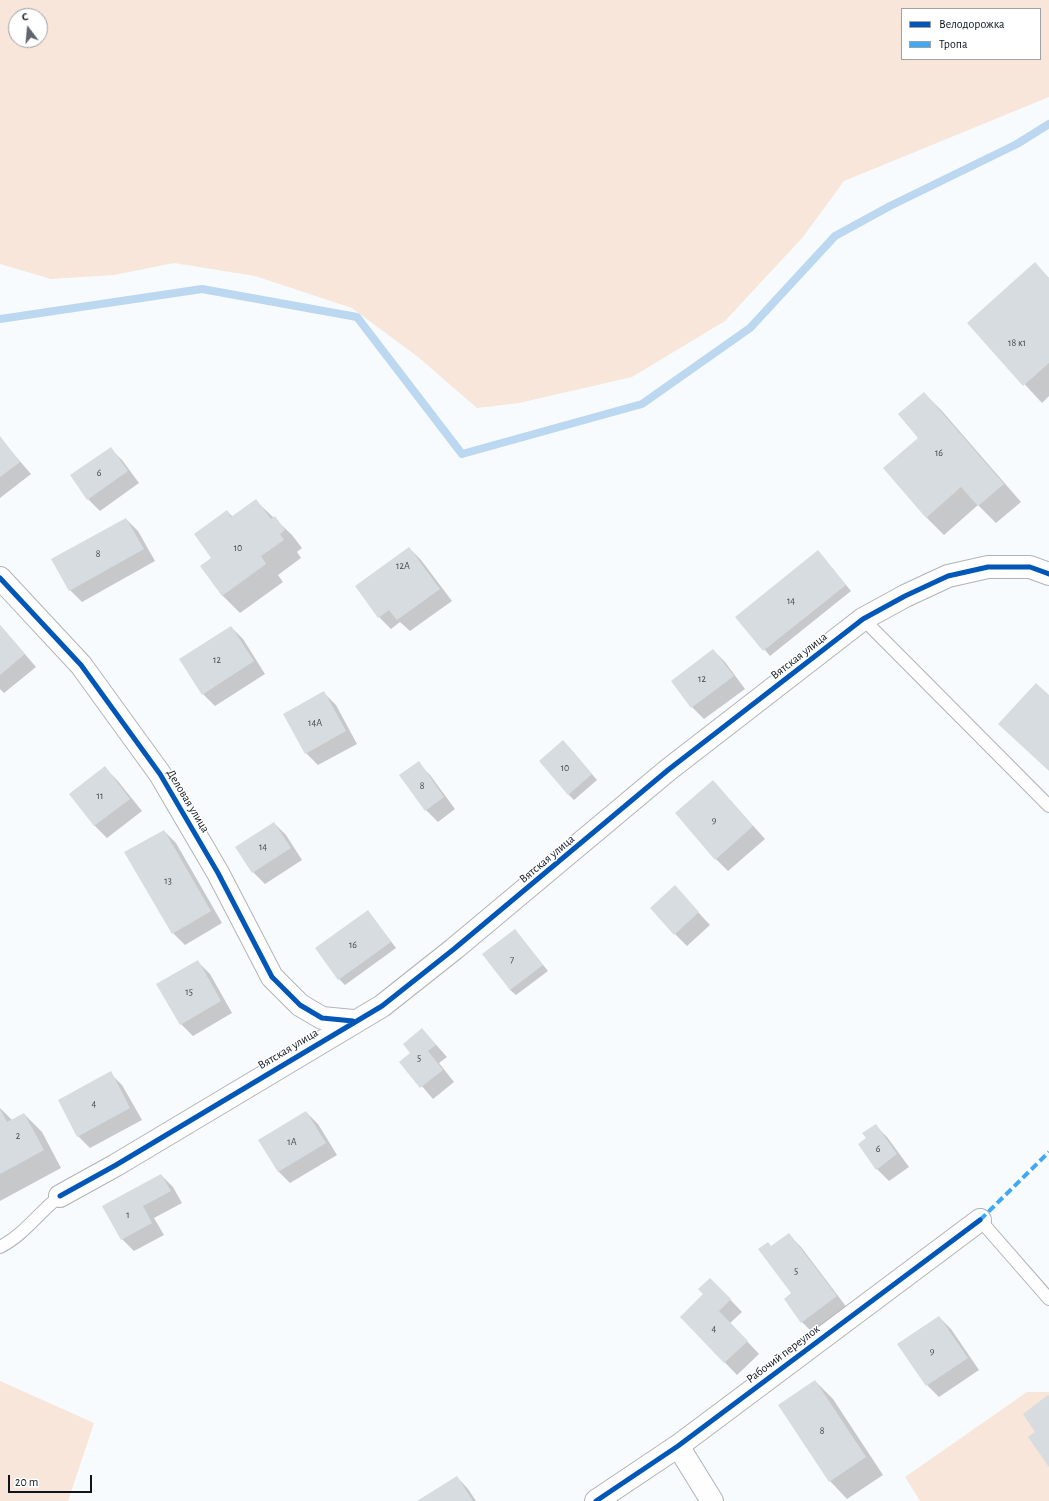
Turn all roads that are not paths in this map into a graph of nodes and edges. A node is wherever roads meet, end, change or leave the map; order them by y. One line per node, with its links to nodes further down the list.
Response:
1 (1049, 574): 3 (street, Вятская улица)
2 (0, 578): 5 (street, Деловая улица)
3 (863, 619): 4 (lane); 5 (street, Вятская улица)
4 (1049, 806)
5 (353, 1021): 6 (street, Вятская улица)
6 (60, 1196): 8 (lane)
7 (980, 1220): 9 (lane); 10 (street, Рабочий переулок)
8 (0, 1247)
9 (1049, 1299)
10 (678, 1446): 11 (street, Рабочий переулок); 12 (street)
11 (596, 1501)
12 (712, 1501)

